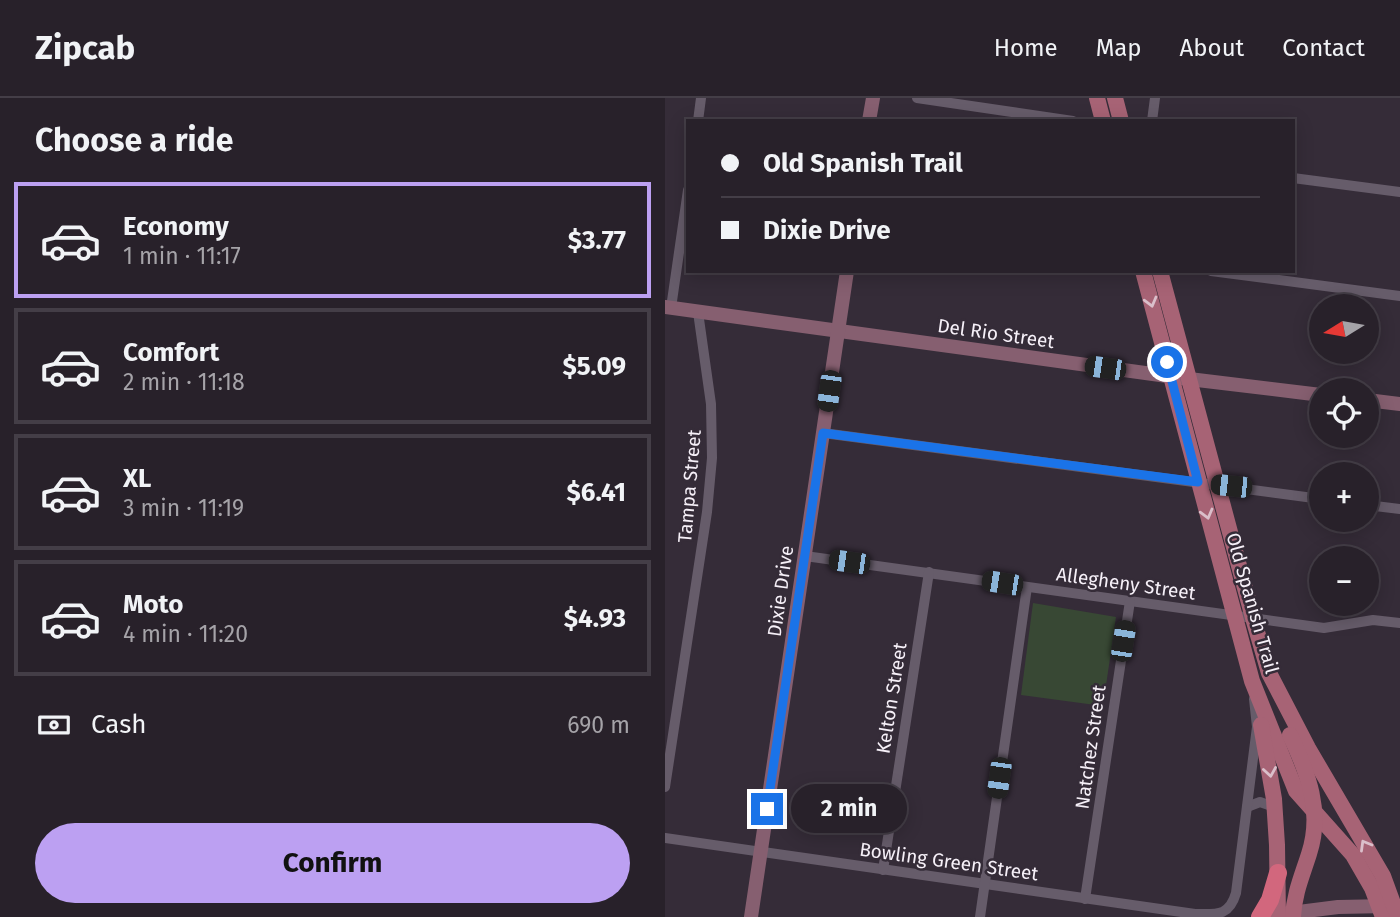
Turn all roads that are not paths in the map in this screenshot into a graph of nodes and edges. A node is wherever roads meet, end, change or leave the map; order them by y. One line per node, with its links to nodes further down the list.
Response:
1 (701, 98): 7 (street)
2 (873, 98): 8 (street)
3 (917, 98): 9 (street)
4 (1097, 98): 10 (main road)
5 (1115, 98): 11 (main road)
6 (1155, 98): 12 (street)
7 (698, 119)
8 (869, 119)
9 (1059, 119)
10 (1102, 119)
11 (1119, 119)
12 (1152, 119)
13 (1295, 178): 14 (street)
14 (1400, 192)
15 (686, 202): 21 (street)
16 (847, 273): 23 (street, Dixie Drive)
17 (1144, 273): 24 (main road, Old Spanish Trail, one-way to 24)
18 (1161, 273): 25 (main road, Old Spanish Trail)
19 (1226, 273): 20 (street)
20 (1400, 296)
21 (668, 308): 22 (street, Del Rio Street)
22 (698, 312): 23 (street, Del Rio Street); 44 (street, Tampa Street)
23 (838, 331): 24 (street, Del Rio Street); 29 (street, Dixie Drive)
24 (1170, 376): 25 (street, Del Rio Street); 30 (main road, Old Spanish Trail)
25 (1189, 379): 26 (street, Del Rio Street); 31 (main road, Old Spanish Trail)
26 (1309, 394)
27 (1379, 401): 28 (street)
28 (1400, 404)
29 (823, 433): 30 (street); 35 (street, Dixie Drive)
30 (1198, 482): 31 (street); 39 (main road, Old Spanish Trail, one-way to 39)
31 (1217, 485): 32 (street); 40 (main road, Old Spanish Trail)
32 (1309, 497)
33 (1379, 506): 34 (street)
34 (1400, 509)
35 (805, 556): 36 (street, Allegheny Street); 49 (street, Dixie Drive)
36 (929, 572): 37 (street, Allegheny Street); 50 (street, Kelton Street)
37 (1027, 587): 38 (street, Allegheny Street); 52 (street)
38 (1130, 601): 39 (street, Allegheny Street); 53 (street, Natchez Street)
39 (1235, 615): 40 (street, Allegheny Street); 43 (main road, Old Spanish Trail)
40 (1252, 618): 41 (street, Allegheny Street); 42 (main road, Old Spanish Trail)
41 (1400, 622)
42 (1269, 673): 47 (main road); 54 (main road, Old Spanish Trail, one-way to 42)
43 (1252, 681): 45 (street); 46 (main road, one-way to 46); 47 (main road, Old Spanish Trail)
44 (665, 787)
45 (1247, 807): 46 (street); 53 (street, Bowling Green Street)
46 (1274, 807): 51 (main road)
47 (1315, 813): 54 (main road, Old Spanish Trail); 55 (main road)
48 (665, 838): 49 (street, Bowling Green Street)
49 (760, 852): 50 (street, Bowling Green Street); 56 (street, Dixie Drive)
50 (883, 870): 52 (street, Bowling Green Street)
51 (1278, 873): 55 (highway)
52 (984, 884): 53 (street, Bowling Green Street); 57 (street)
53 (1085, 899)
54 (1391, 910): 55 (street)
55 (1278, 916)
56 (751, 917)
57 (979, 917)

